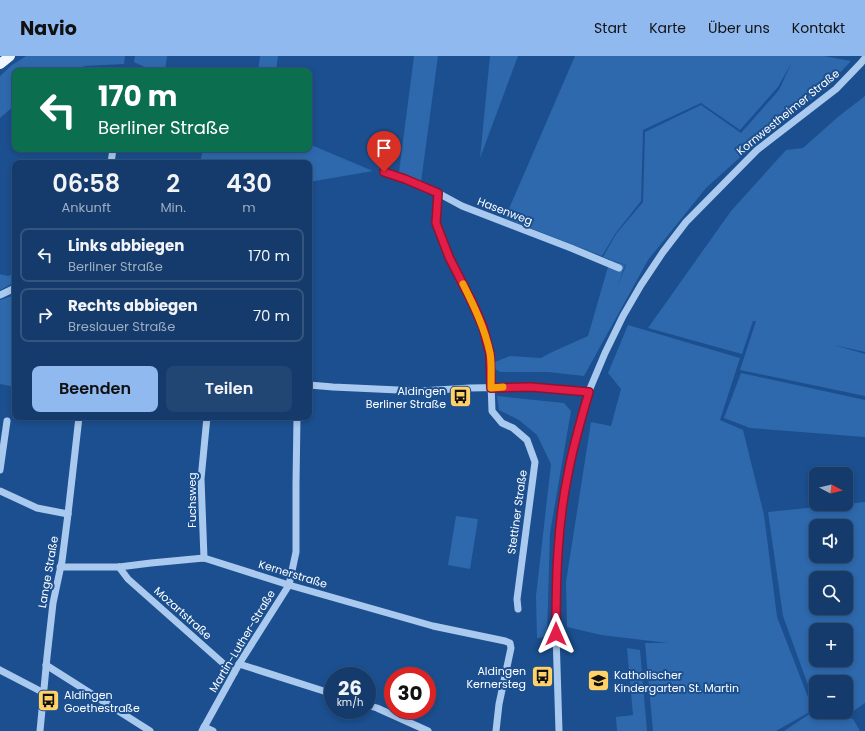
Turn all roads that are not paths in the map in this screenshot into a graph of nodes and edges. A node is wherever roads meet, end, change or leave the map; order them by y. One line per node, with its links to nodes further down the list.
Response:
1 (10, 56): 3 (main road)
2 (863, 59): 11 (street, Kornwestheimer Straße)
3 (0, 64)
4 (384, 172): 5 (street, Hasenweg)
5 (438, 193): 6 (street, Hasenweg); 10 (street, Stettiner Straße)
6 (619, 268)
7 (12, 289): 8 (street)
8 (0, 295)
9 (312, 385): 10 (street)
10 (491, 388): 11 (street); 23 (street, Stettiner Straße)
11 (589, 392): 37 (street, Kornwestheimer Straße)
12 (79, 420): 18 (street, Lange Straße)
13 (207, 420): 19 (street, Fuchsweg)
14 (297, 420): 22 (street, Martin-Luther-Straße)
15 (7, 421): 16 (street)
16 (0, 470)
17 (0, 490): 18 (street)
18 (68, 514): 20 (street, Lange Straße)
19 (204, 558): 21 (street, Kernerstraße); 22 (street, Kernerstraße)
20 (60, 567): 21 (street, Kernerstraße); 25 (street, Lange Straße)
21 (119, 567): 27 (street, Mozartstraße)
22 (289, 585): 24 (street, Martin-Luther-Straße); 36 (street, Kernerstraße)
23 (518, 609)
24 (239, 664): 27 (street, Martin-Luther-Straße); 28 (street)
25 (46, 665): 29 (street, Lange Straße); 33 (street)
26 (0, 670): 29 (street)
27 (234, 673): 31 (street, Martin-Luther-Straße)
28 (324, 691)
29 (44, 693): 32 (street, Lange Straße)
30 (376, 708): 35 (street)
31 (203, 729): 34 (street)
32 (40, 731)
33 (150, 731)
34 (214, 731)
35 (428, 731)
36 (496, 731)
37 (559, 731)

